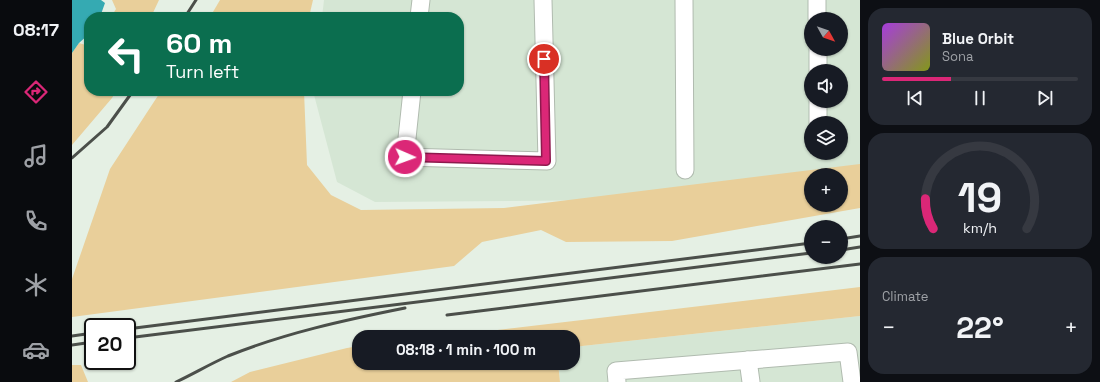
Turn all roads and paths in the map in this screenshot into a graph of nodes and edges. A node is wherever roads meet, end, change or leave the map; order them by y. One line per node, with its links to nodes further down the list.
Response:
1 (421, 0): 5 (lane)
2 (543, 0): 7 (lane)
3 (684, 0): 8 (lane)
4 (817, 0): 6 (lane)
5 (420, 12)
6 (817, 12)
7 (411, 96)
8 (685, 170)
9 (748, 360): 10 (lane); 11 (lane); 12 (lane)
10 (617, 382)
11 (751, 382)
12 (852, 382)

